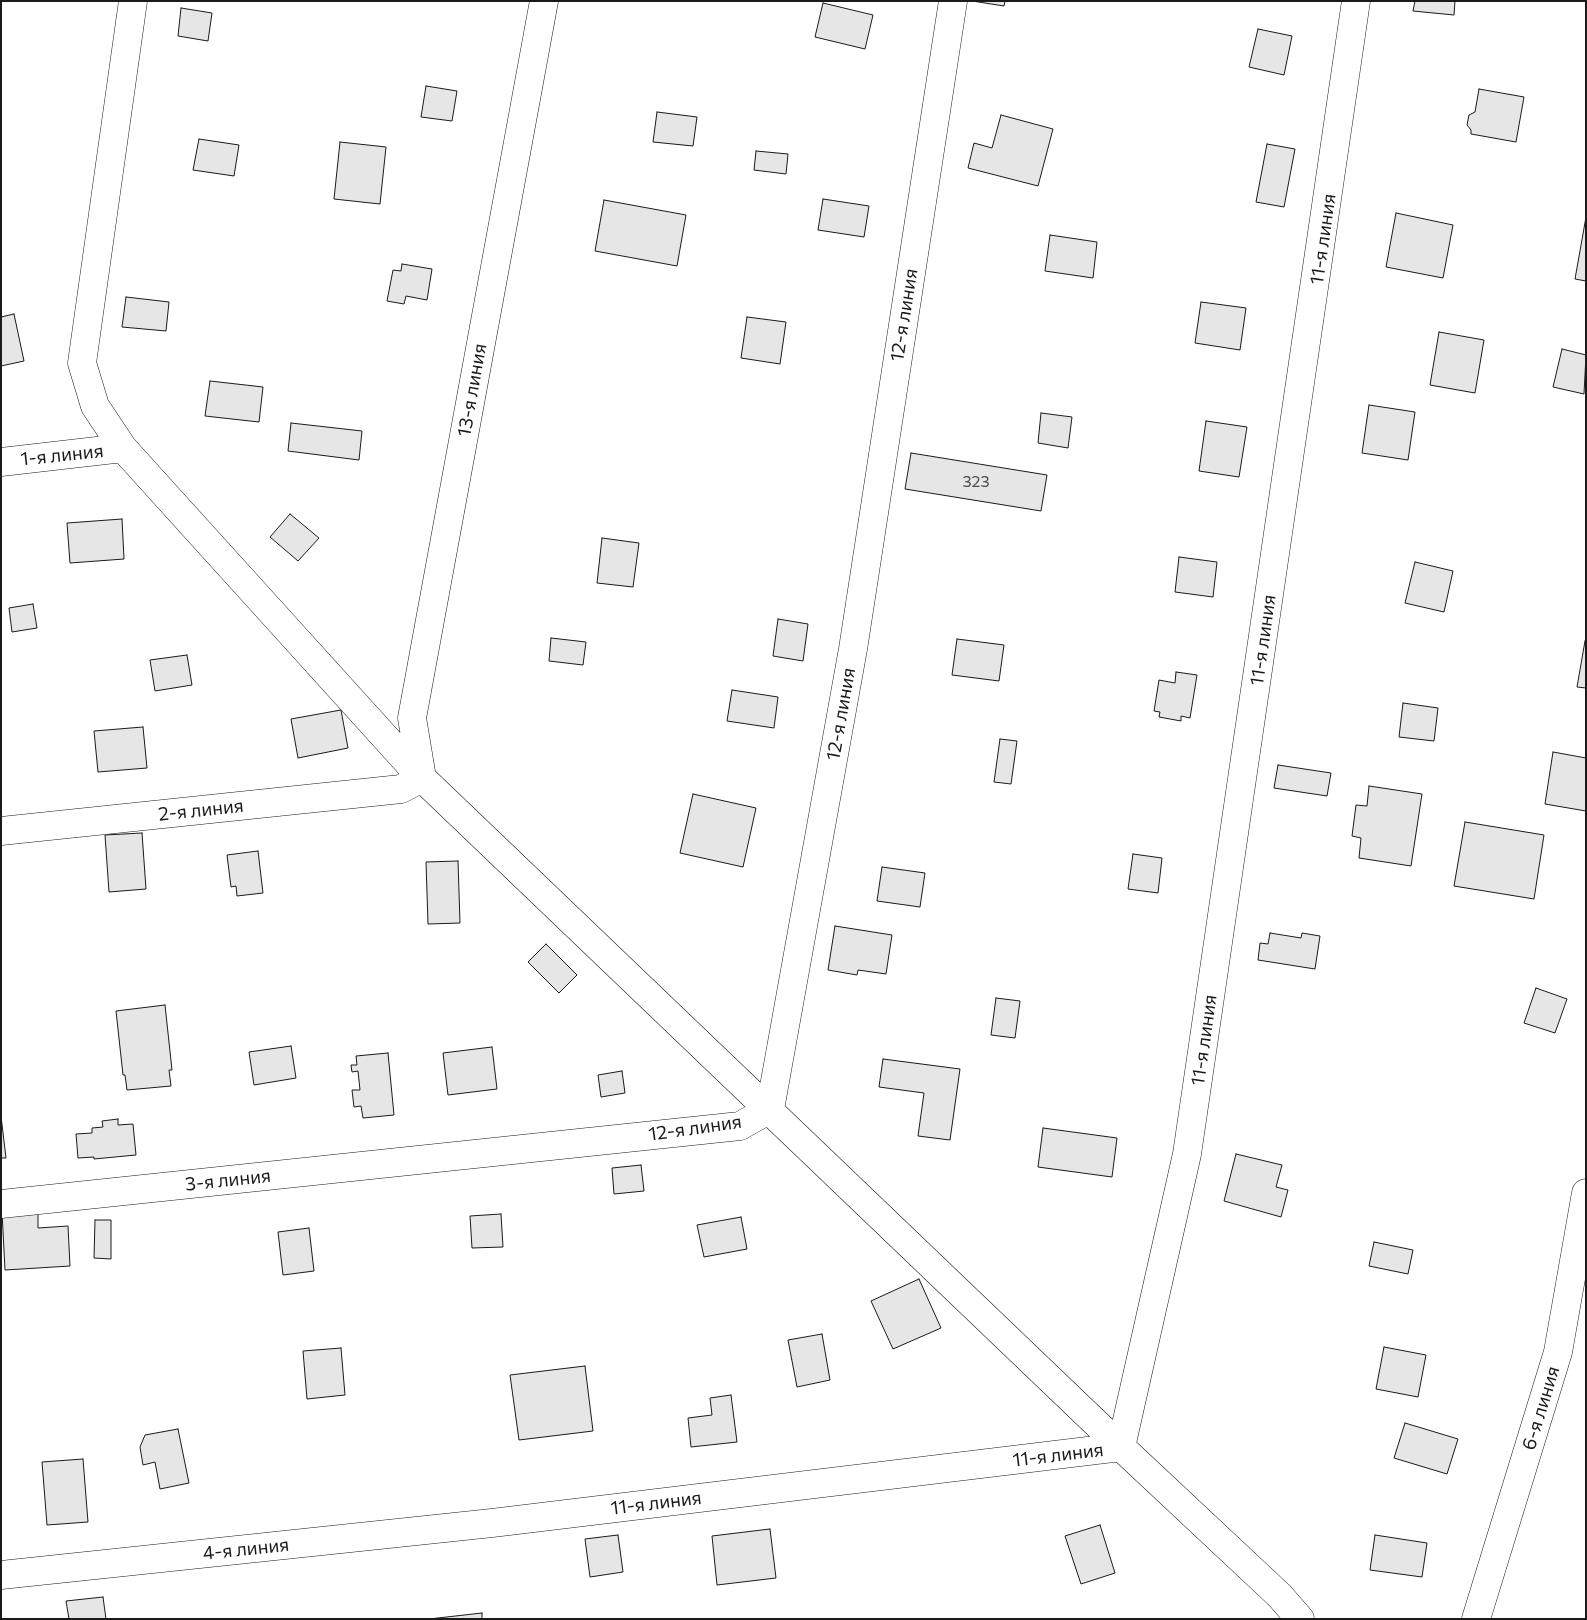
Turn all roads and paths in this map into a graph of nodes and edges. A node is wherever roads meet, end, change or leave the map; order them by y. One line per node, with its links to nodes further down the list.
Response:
1 (133, 1): 5 (street)
2 (544, 1): 7 (street, 13-я линия)
3 (953, 1): 9 (street, 12-я линия)
4 (1356, 1): 13 (street, 11-я линия)
5 (123, 448): 6 (street, 1-я линия); 7 (street)
6 (1, 462)
7 (412, 784): 8 (street, 2-я линия); 9 (street)
8 (1, 831)
9 (770, 1110): 10 (street, 12-я линия); 13 (street)
10 (455, 1157): 12 (street, 3-я линия)
11 (1586, 1193): 17 (street, 6-я линия)
12 (1, 1204)
13 (1121, 1448): 14 (street, 11-я линия); 16 (street)
14 (492, 1523): 15 (street, 4-я линия)
15 (1, 1575)
16 (1300, 1619)
17 (1476, 1619)

